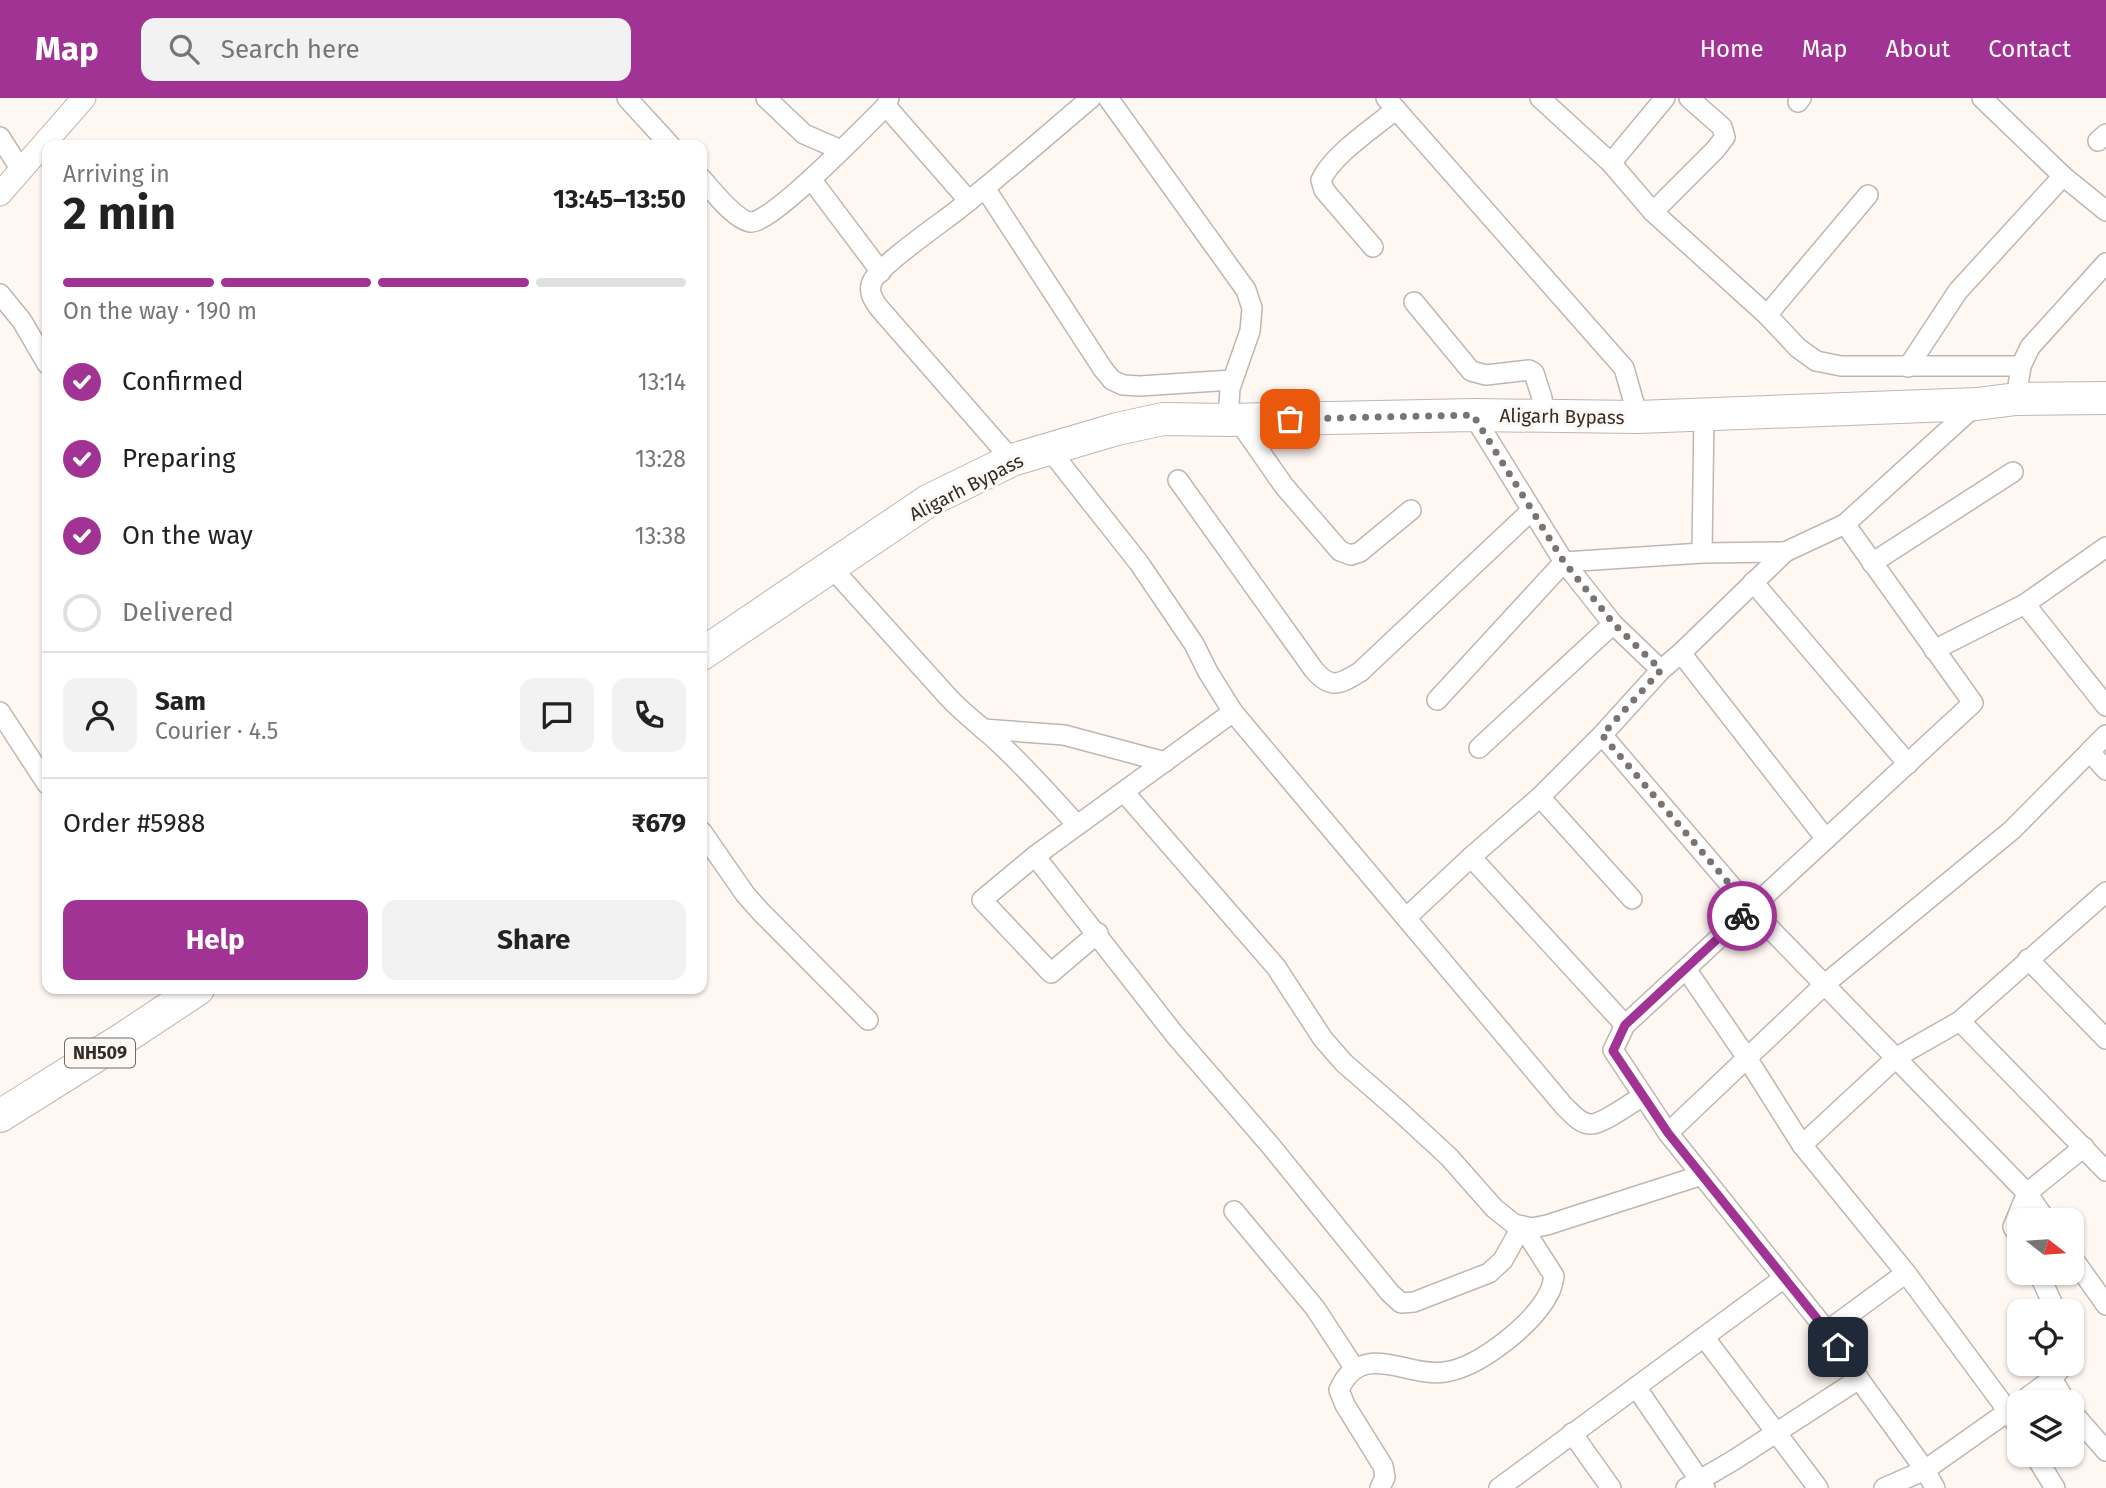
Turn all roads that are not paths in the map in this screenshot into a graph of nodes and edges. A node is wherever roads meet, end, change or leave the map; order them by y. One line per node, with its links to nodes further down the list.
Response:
1 (84, 98): 13 (street)
2 (627, 98): 14 (street)
3 (766, 98): 16 (street)
4 (1091, 98): 22 (street)
5 (1108, 98): 37 (street)
6 (1540, 98): 17 (street)
7 (1665, 98): 17 (street)
8 (1689, 98): 27 (street)
9 (1982, 98): 19 (street)
10 (887, 102): 16 (street); 25 (street)
11 (1391, 104): 28 (street); 44 (street)
12 (0, 137): 18 (street)
13 (47, 140)
14 (665, 140)
15 (42, 146): 18 (street)
16 (841, 150): 20 (street)
17 (1611, 163): 27 (street)
18 (21, 170): 23 (street)
19 (2063, 176): 26 (street); 35 (street)
20 (811, 179): 21 (street); 30 (street)
21 (707, 184)
22 (985, 188): 25 (street); 37 (street)
23 (0, 194)
24 (1868, 195): 33 (street)
25 (969, 201): 30 (street)
26 (2106, 211)
27 (1653, 212): 33 (street)
28 (1373, 247)
29 (2106, 263): 36 (street)
30 (881, 272): 46 (street)
31 (0, 294): 34 (street)
32 (1414, 302): 40 (street)
33 (1766, 315): 35 (street)
34 (42, 355)
35 (1908, 367): 36 (street)
36 (2019, 382): 38 (highway, Aligarh Bypass); 39 (highway, Aligarh Bypass)
37 (1231, 384): 43 (street)
38 (2106, 398)
39 (1977, 404): 41 (highway, Aligarh Bypass); 51 (street)
40 (1543, 407): 42 (highway, Aligarh Bypass); 44 (highway, Aligarh Bypass)
41 (1704, 414): 44 (highway, Aligarh Bypass); 54 (street)
42 (1473, 415): 43 (highway, Aligarh Bypass); 50 (street)
43 (1231, 416): 45 (highway, Aligarh Bypass); 49 (street)
44 (1638, 417)
45 (1049, 449): 46 (highway, Aligarh Bypass); 68 (street)
46 (1012, 460): 57 (highway, Aligarh Bypass)
47 (2014, 472): 56 (street)
48 (1178, 480): 50 (street)
49 (1411, 510)
50 (1532, 510): 55 (street)
51 (1845, 524): 53 (street); 56 (street)
52 (2106, 547): 59 (street)
53 (1785, 552): 54 (street); 58 (street)
54 (1702, 553): 55 (street)
55 (1564, 562): 60 (street); 65 (street)
56 (1872, 563): 61 (street)
57 (831, 567): 62 (highway, Aligarh Bypass); 69 (street)
58 (1753, 582): 63 (street); 75 (street)
59 (2025, 604): 61 (street); 66 (street)
60 (1614, 624): 64 (street); 72 (street)
61 (1934, 650): 75 (street)
62 (707, 651)
63 (1681, 653): 64 (street); 82 (street)
64 (1661, 670): 70 (street)
65 (1437, 700)
66 (2106, 706)
67 (0, 712): 77 (street)
68 (1233, 712): 74 (street); 88 (street)
69 (983, 729): 74 (street); 80 (street)
70 (1602, 735): 79 (street); 87 (street)
71 (2106, 735): 73 (street)
72 (1479, 748)
73 (2090, 752): 76 (street); 92 (street)
74 (1165, 762): 78 (street)
75 (1908, 764): 82 (street)
76 (2106, 770)
77 (42, 776)
78 (1124, 792): 80 (street); 110 (street)
79 (1540, 797): 84 (street); 86 (street)
80 (1077, 825): 83 (street)
81 (707, 839): 94 (street)
82 (1826, 839): 87 (street)
83 (1035, 856): 89 (street); 89 (street)
84 (1471, 857): 88 (street); 96 (street)
85 (2105, 895): 90 (street)
86 (1632, 898)
87 (1751, 909): 91 (street); 92 (street)
88 (1406, 918): 100 (street)
89 (1098, 933): 110 (street)
90 (2028, 959): 95 (street); 97 (street)
91 (1686, 969): 96 (street); 99 (street)
92 (1825, 984): 98 (street); 99 (street)
93 (191, 994): 101 (highway, NH509)
94 (868, 1020)
95 (1960, 1021): 98 (street); 104 (street)
96 (1625, 1025): 100 (street)
97 (2106, 1039)
98 (1897, 1057): 103 (street); 106 (street)
99 (1747, 1058): 102 (street); 103 (street)
100 (1643, 1096): 102 (street)
101 (0, 1116)
102 (1668, 1133): 105 (street)
103 (1802, 1145): 111 (street)
104 (2098, 1158): 106 (street)
105 (1702, 1175): 110 (street); 113 (street)
106 (2027, 1193): 107 (street); 108 (street)
107 (2021, 1208)
108 (2038, 1208)
109 (1234, 1211): 117 (street)
110 (1522, 1226): 117 (street)
111 (1906, 1273): 115 (street); 124 (street)
112 (2084, 1274): 114 (street)
113 (1784, 1278): 115 (street); 116 (street)
114 (2106, 1305)
115 (1827, 1331): 119 (street)
116 (1704, 1337): 121 (street); 128 (street)
117 (1355, 1369): 132 (street)
118 (2054, 1376): 120 (street)
119 (1859, 1379): 128 (street); 131 (street)
120 (2052, 1379): 122 (street); 123 (street)
121 (1636, 1387): 127 (street); 133 (street)
122 (2037, 1390)
123 (2059, 1390)
124 (2007, 1394)
125 (2007, 1412): 131 (street)
126 (2084, 1426): 129 (street)
127 (1572, 1433): 134 (street); 135 (street)
128 (1776, 1433): 133 (street); 136 (street)
129 (2106, 1451)
130 (2042, 1467): 139 (street)
131 (1926, 1470): 137 (street); 138 (street)
132 (1386, 1484)
133 (1697, 1485)
134 (1503, 1487)
135 (1611, 1488)
136 (1818, 1488)
137 (1884, 1488)
138 (1935, 1488)
139 (2055, 1488)

